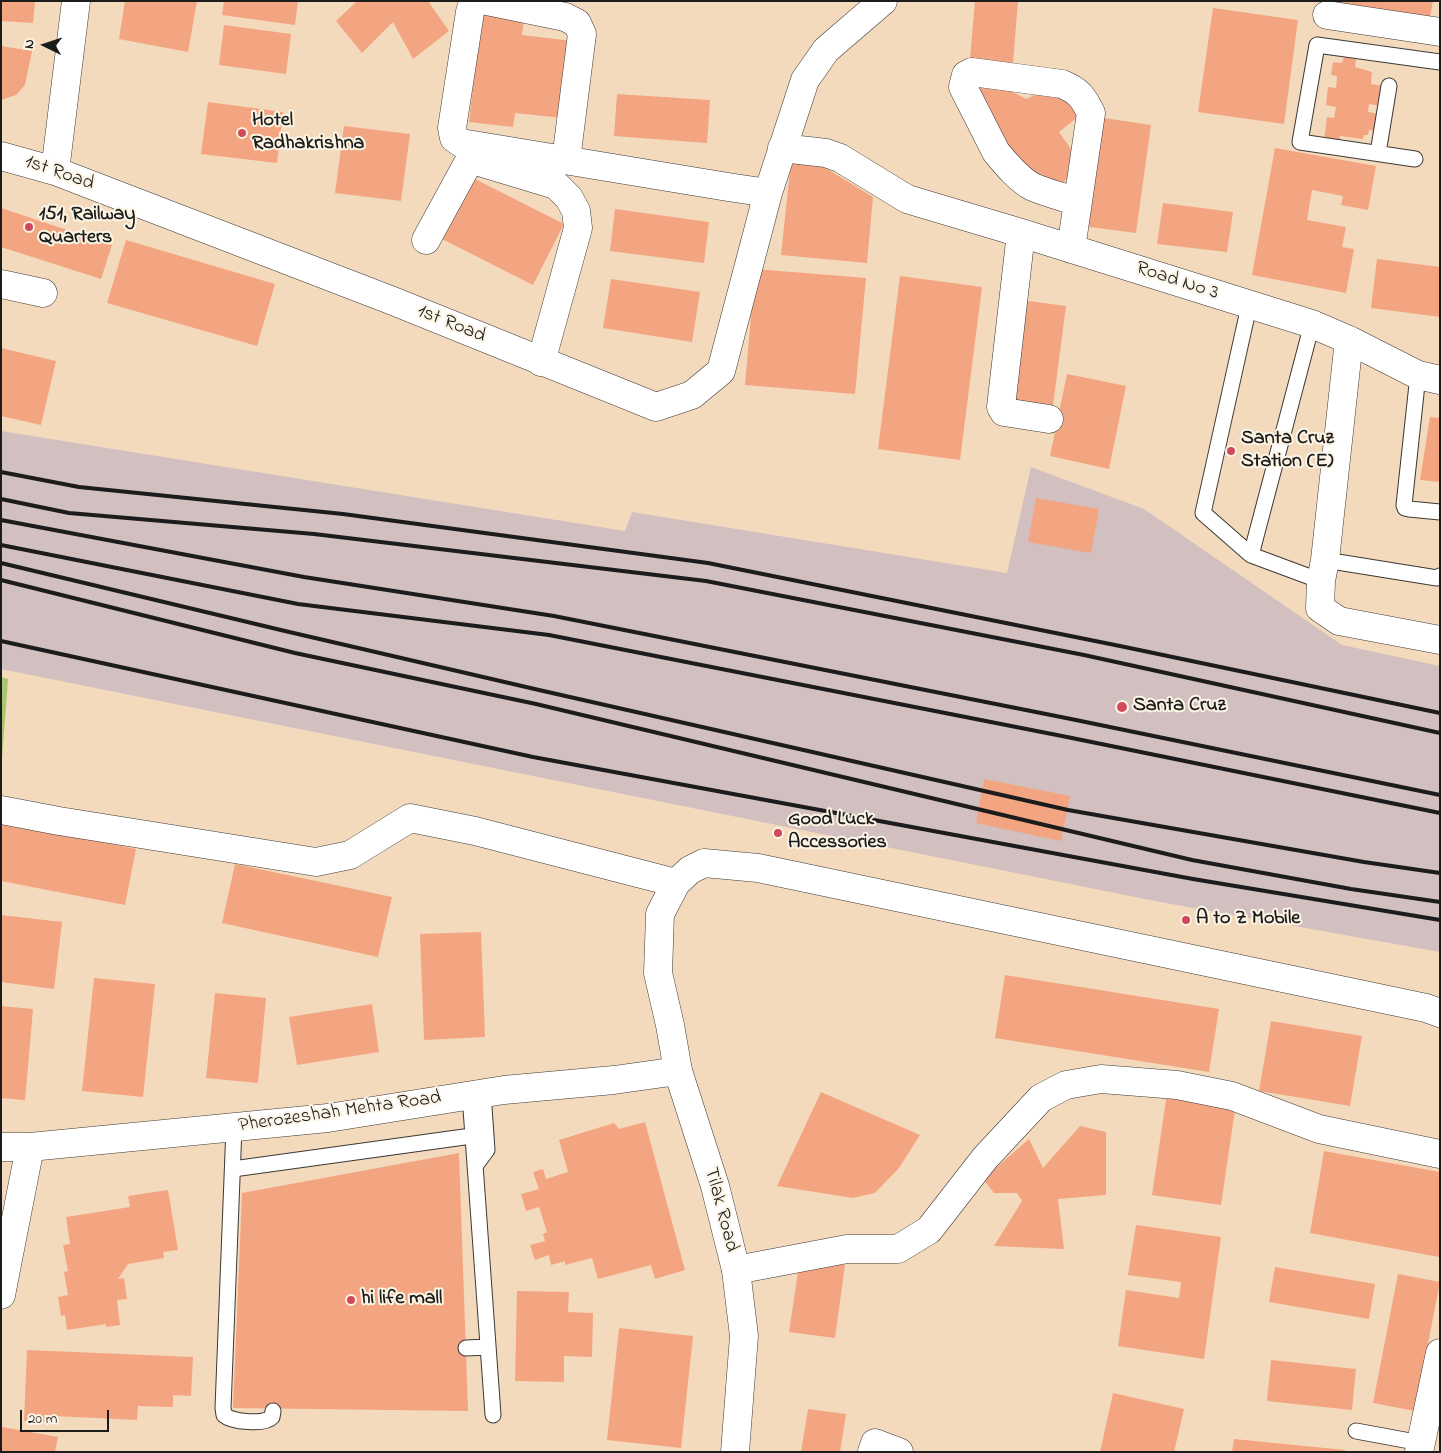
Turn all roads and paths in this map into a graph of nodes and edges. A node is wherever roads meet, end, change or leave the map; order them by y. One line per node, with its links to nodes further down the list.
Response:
1 (76, 1): 14 (street)
2 (477, 1): 13 (street)
3 (487, 1): 13 (street)
4 (883, 1): 9 (street, 1st Road)
5 (1328, 15): 6 (street)
6 (1440, 32)
7 (1440, 62): 10 (lane)
8 (1389, 86): 10 (lane)
9 (782, 148): 15 (street, 1st Road); 17 (street, Road No 3)
10 (1378, 154): 12 (lane)
11 (1, 156): 14 (street, 1st Road)
12 (1415, 159)
13 (566, 160): 15 (street)
14 (55, 171): 25 (street, 1st Road)
15 (768, 192): 25 (street, 1st Road)
16 (1078, 202): 16 (street); 19 (street)
17 (1022, 233): 19 (street, Road No 3); 27 (street)
18 (426, 240): 25 (street)
19 (1071, 249): 22 (street, Road No 3)
20 (1, 284): 21 (street)
21 (43, 293)
22 (1249, 306): 23 (street, Road No 3); 29 (lane)
23 (1312, 324): 24 (street, Road No 3); 29 (lane)
24 (1350, 340): 26 (street, Road No 3); 30 (street)
25 (541, 362)
26 (1429, 378): 28 (lane)
27 (1049, 420)
28 (1440, 512)
29 (1251, 555): 30 (lane)
30 (1323, 570): 31 (lane); 32 (street)
31 (1440, 576)
32 (1440, 640)
33 (1, 810): 34 (street)
34 (676, 883): 35 (street); 36 (street, Tilak Road)
35 (1440, 1013)
36 (678, 1071): 37 (street, Pherozeshah Mehta Road); 44 (street, Tilak Road)
37 (477, 1094): 38 (street, Pherozeshah Mehta Road); 39 (lane)
38 (234, 1127): 41 (street, Pherozeshah Mehta Road); 43 (lane)
39 (480, 1135): 43 (lane); 46 (lane)
40 (1, 1147): 41 (street, Pherozeshah Mehta Road)
41 (30, 1147): 45 (street)
42 (1440, 1154): 44 (street)
43 (233, 1169): 49 (lane)
44 (736, 1270): 53 (street, Tilak Road)
45 (1, 1296)
46 (488, 1347): 47 (lane); 50 (lane)
47 (466, 1348)
48 (1440, 1353): 52 (street)
49 (272, 1411)
50 (493, 1416)
51 (1356, 1431): 52 (lane)
52 (1426, 1447)
53 (735, 1452)
54 (872, 1452): 55 (street)
55 (899, 1452)

